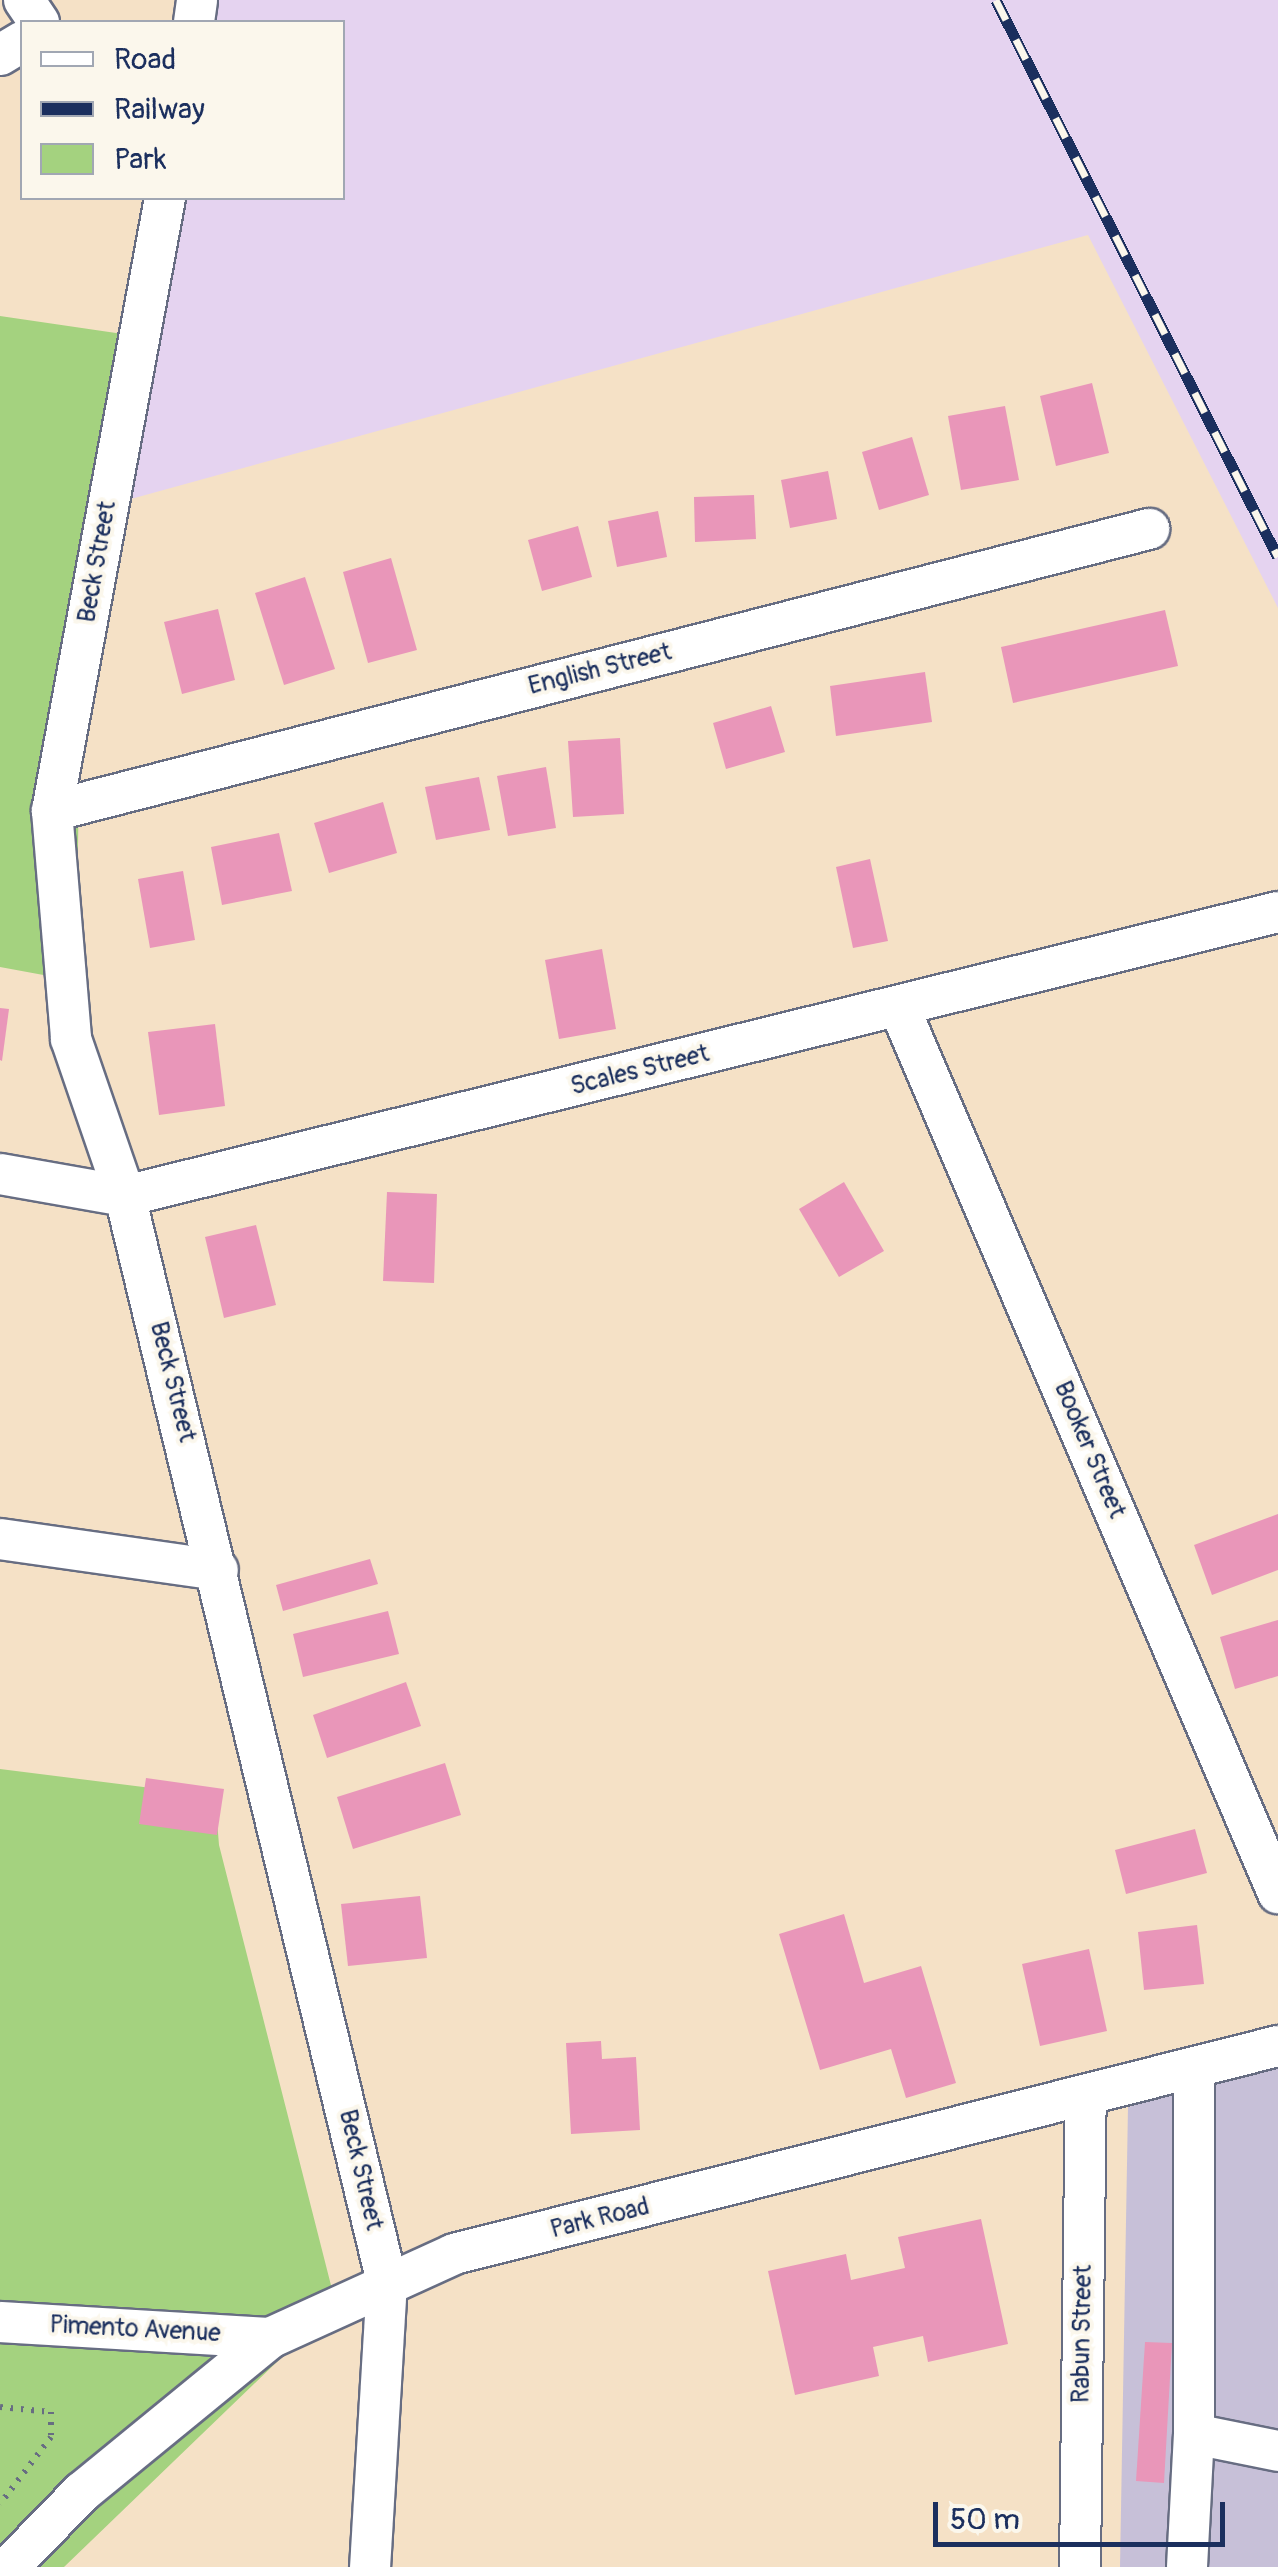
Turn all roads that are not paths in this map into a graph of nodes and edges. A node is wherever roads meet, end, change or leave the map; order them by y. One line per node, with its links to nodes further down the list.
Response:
1 (164, 200): 3 (street, Beck Street)
2 (1148, 530): 3 (street, English Street)
3 (52, 811): 7 (street, Beck Street)
4 (1278, 912): 5 (street, Scales Street)
5 (899, 1007): 7 (street, Scales Street); 10 (street, Booker Street)
6 (0, 1174): 7 (street, Scales Street)
7 (126, 1196): 9 (street, Beck Street)
8 (0, 1540): 9 (street)
9 (218, 1570): 14 (street, Beck Street)
10 (1278, 1893)
11 (1278, 2046): 12 (street, Park Road)
12 (1194, 2070): 13 (street, Park Road); 17 (street)
13 (1086, 2101): 14 (street, Park Road); 21 (street, Rabun Street)
14 (387, 2282): 16 (street, Park Road); 20 (street, Beck Street)
15 (0, 2322): 16 (street, Pimento Avenue)
16 (270, 2338): 19 (street, Park Road)
17 (1194, 2434): 18 (street); 22 (street)
18 (1278, 2452)
19 (8, 2567)
20 (370, 2567)
21 (1080, 2567)
22 (1187, 2567)

